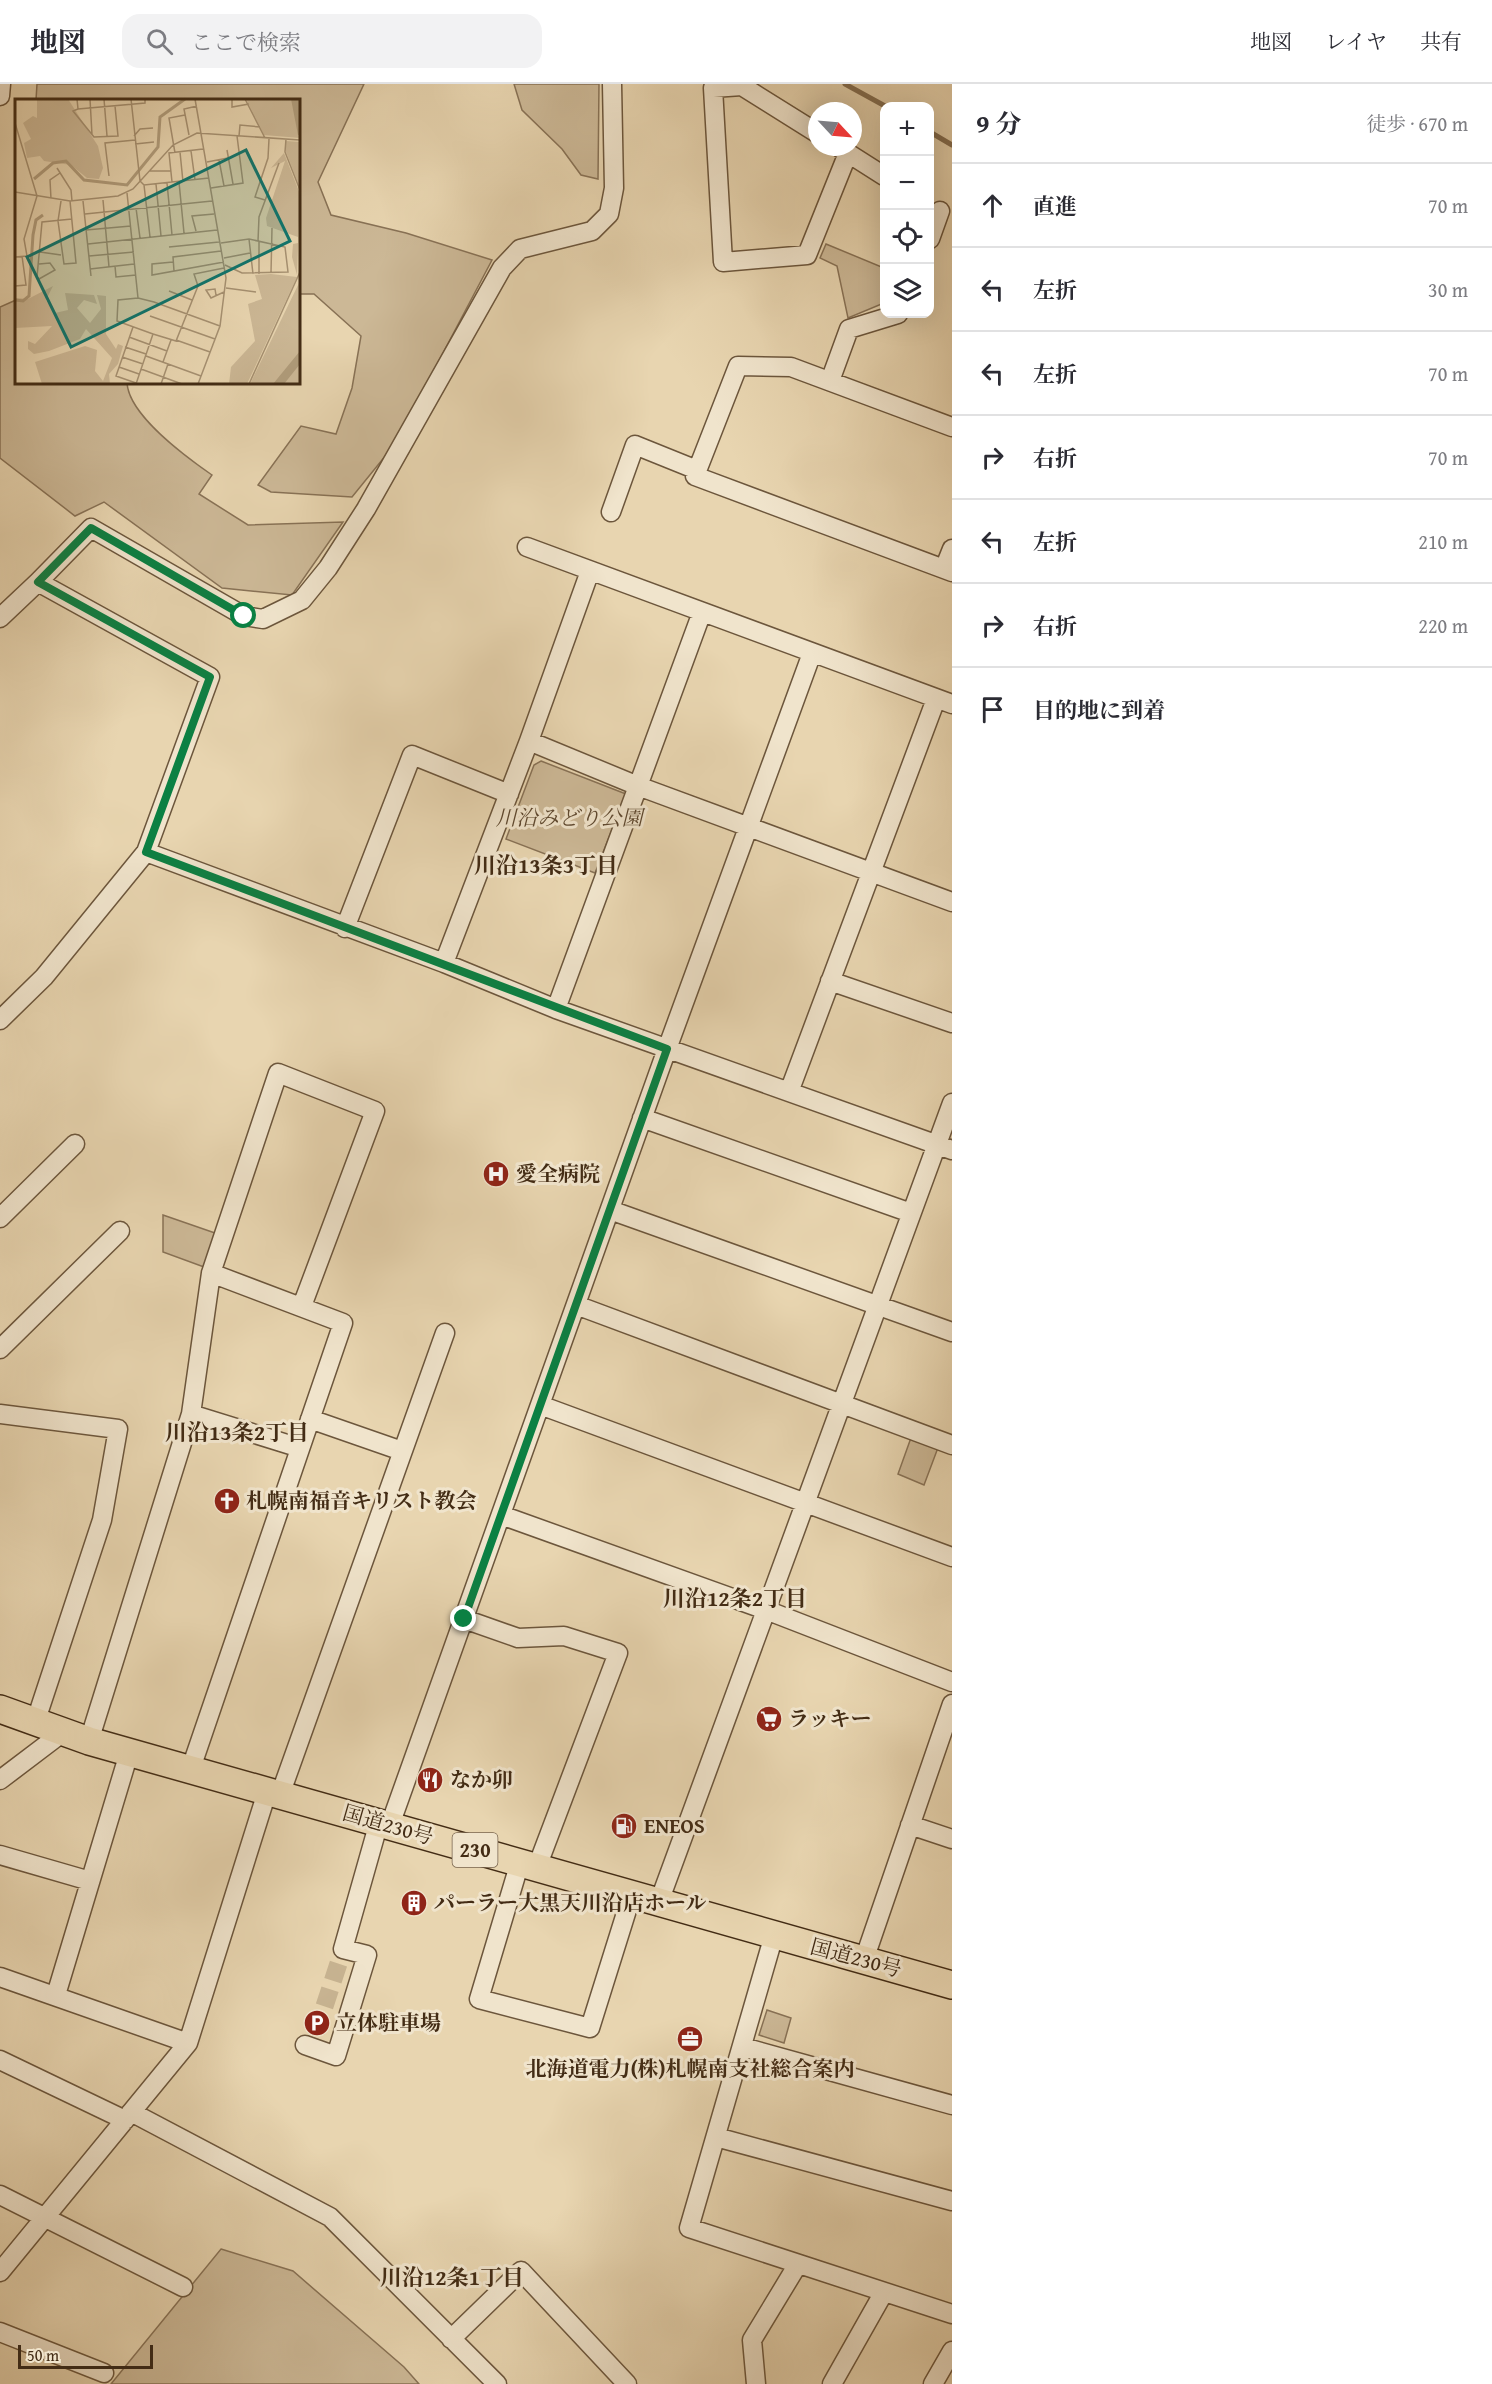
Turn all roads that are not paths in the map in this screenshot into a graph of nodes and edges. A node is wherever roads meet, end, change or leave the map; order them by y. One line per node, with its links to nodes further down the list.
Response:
1 (1, 84): 4 (street)
2 (612, 84): 20 (street)
3 (705, 86): 5 (street); 6 (street)
4 (0, 96)
5 (808, 127)
6 (842, 156)
7 (853, 156): 8 (street)
8 (880, 173)
9 (941, 210): 10 (street)
10 (934, 228)
11 (885, 318): 12 (street)
12 (830, 381): 13 (street); 14 (street)
13 (952, 427)
14 (698, 470): 15 (street); 19 (street)
15 (611, 512)
16 (527, 547): 18 (street)
17 (952, 549): 19 (street)
18 (590, 571): 21 (street); 25 (street)
19 (948, 571)
20 (38, 582): 22 (street); 29 (street)
21 (702, 612): 23 (street); 26 (street)
22 (0, 618)
23 (812, 653): 24 (street); 28 (street)
24 (944, 701): 30 (street)
25 (529, 741): 26 (street); 27 (street)
26 (638, 786): 28 (street); 35 (street)
27 (509, 794): 32 (street); 33 (street)
28 (748, 826): 30 (street); 38 (street)
29 (146, 852): 32 (street); 36 (street)
30 (870, 871): 31 (street); 34 (street)
31 (952, 902)
32 (345, 928): 33 (street)
33 (444, 963): 35 (street)
34 (830, 981): 37 (street); 39 (street)
35 (556, 1009): 38 (street)
36 (0, 1020)
37 (952, 1023)
38 (667, 1049): 39 (street); 41 (street)
39 (789, 1092): 43 (street)
40 (952, 1103): 43 (street)
41 (642, 1118): 44 (street); 45 (street)
42 (75, 1144): 46 (street)
43 (944, 1147): 45 (street)
44 (610, 1210): 49 (street); 50 (street)
45 (911, 1213): 50 (street)
46 (0, 1218)
47 (120, 1231): 54 (street)
48 (211, 1272): 51 (street); 51 (street); 58 (street)
49 (576, 1305): 55 (street); 56 (street)
50 (877, 1305): 52 (street); 55 (street)
51 (302, 1306): 59 (street)
52 (952, 1332)
53 (445, 1333): 62 (street)
54 (0, 1349)
55 (841, 1404): 60 (street); 63 (street)
56 (540, 1405): 63 (street); 64 (street)
57 (0, 1414): 71 (street)
58 (191, 1414): 61 (street); 73 (street)
59 (310, 1419): 61 (street); 62 (street)
60 (952, 1445)
61 (300, 1448): 75 (street)
62 (402, 1451): 77 (street)
63 (804, 1503): 65 (street); 66 (street)
64 (501, 1515): 66 (street); 67 (street)
65 (952, 1557)
66 (766, 1610): 68 (street); 85 (street)
67 (464, 1619): 78 (street); 82 (street)
68 (952, 1682)
69 (0, 1709): 71 (highway, 国道230号 / 230)
70 (950, 1714): 79 (street)
71 (35, 1723): 72 (highway, 国道230号 / 230)
72 (62, 1733): 73 (highway, 国道230号 / 230); 76 (street)
73 (89, 1742): 74 (highway, 国道230号 / 230)
74 (129, 1753): 75 (highway, 国道230号 / 230); 83 (street)
75 (190, 1771): 77 (highway, 国道230号 / 230)
76 (0, 1780)
77 (273, 1794): 78 (highway, 国道230号 / 230); 91 (street)
78 (385, 1824): 82 (highway, 国道230号 / 230); 92 (street)
79 (910, 1825): 80 (street); 87 (street)
80 (952, 1839)
81 (0, 1856): 83 (street)
82 (529, 1865): 84 (highway, 国道230号 / 230); 84 (street)
83 (90, 1881): 90 (street)
84 (632, 1894): 85 (highway, 国道230号 / 230)
85 (659, 1902): 86 (highway, 国道230号 / 230)
86 (774, 1935): 87 (highway, 国道230号 / 230); 93 (street)
87 (864, 1960): 89 (highway, 国道230号 / 230)
88 (0, 1977): 90 (street)
89 (952, 1985)
90 (56, 1995): 91 (street)
91 (188, 2043): 96 (street)
92 (304, 2045)
93 (743, 2047): 95 (street); 97 (street)
94 (0, 2060): 96 (street)
95 (952, 2105)
96 (128, 2116): 100 (street); 107 (street)
97 (716, 2137): 99 (street); 101 (street)
98 (0, 2194): 100 (street)
99 (952, 2201)
100 (45, 2218): 102 (street); 103 (street)
101 (798, 2264): 104 (street); 112 (street)
102 (0, 2272)
103 (183, 2287)
104 (884, 2292): 105 (street); 113 (street)
105 (952, 2314)
106 (0, 2332): 109 (street)
107 (451, 2339): 110 (street); 111 (street)
108 (952, 2351): 114 (street)
109 (104, 2373)
110 (497, 2384)
111 (627, 2384)
112 (756, 2384)
113 (832, 2384)
114 (933, 2384)

